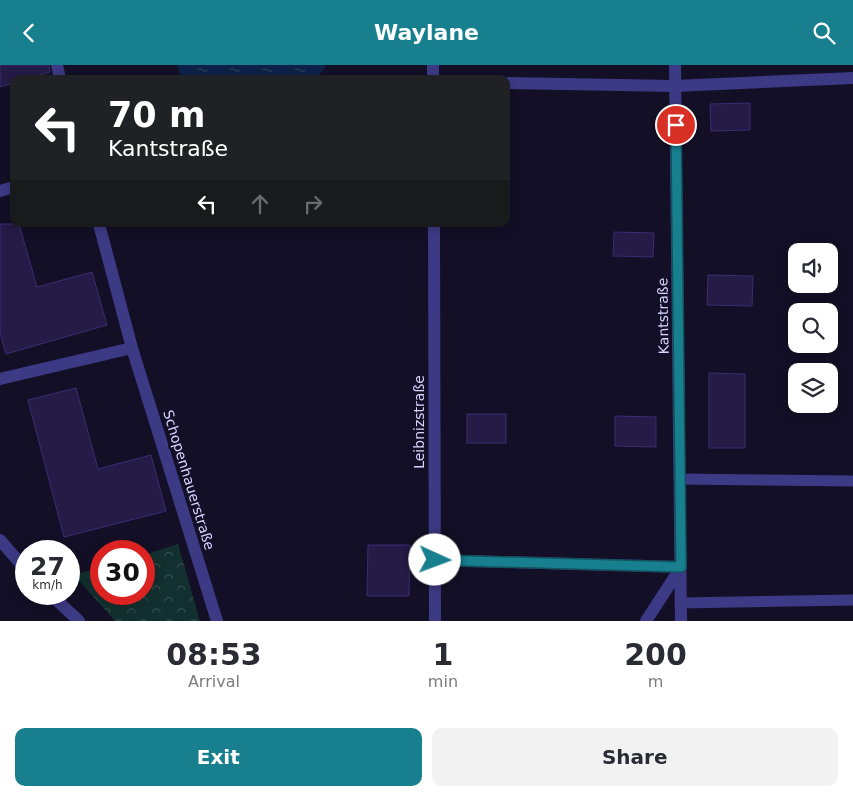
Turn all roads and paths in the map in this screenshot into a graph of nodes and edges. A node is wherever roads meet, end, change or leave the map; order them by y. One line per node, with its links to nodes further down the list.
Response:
1 (675, 65): 4 (street, Kantstraße)
2 (853, 78): 4 (street)
3 (510, 83): 4 (street)
4 (675, 86): 9 (street, Kantstraße)
5 (100, 227): 7 (street, Schopenhauerstraße)
6 (434, 227): 13 (street, Leibnizstraße)
7 (132, 348): 8 (street); 19 (street, Schopenhauerstraße)
8 (0, 379)
9 (680, 479): 10 (lane); 14 (street, Kantstraße)
10 (853, 481)
11 (0, 540): 12 (street)
12 (15, 557)
13 (435, 560): 14 (street); 20 (street, Leibnizstraße)
14 (681, 567): 16 (street, Kantstraße); 21 (street)
15 (853, 600): 16 (lane)
16 (680, 603): 22 (street, Kantstraße)
17 (62, 605): 18 (street)
18 (80, 621)
19 (217, 621)
20 (435, 621)
21 (646, 621)
22 (681, 621)

